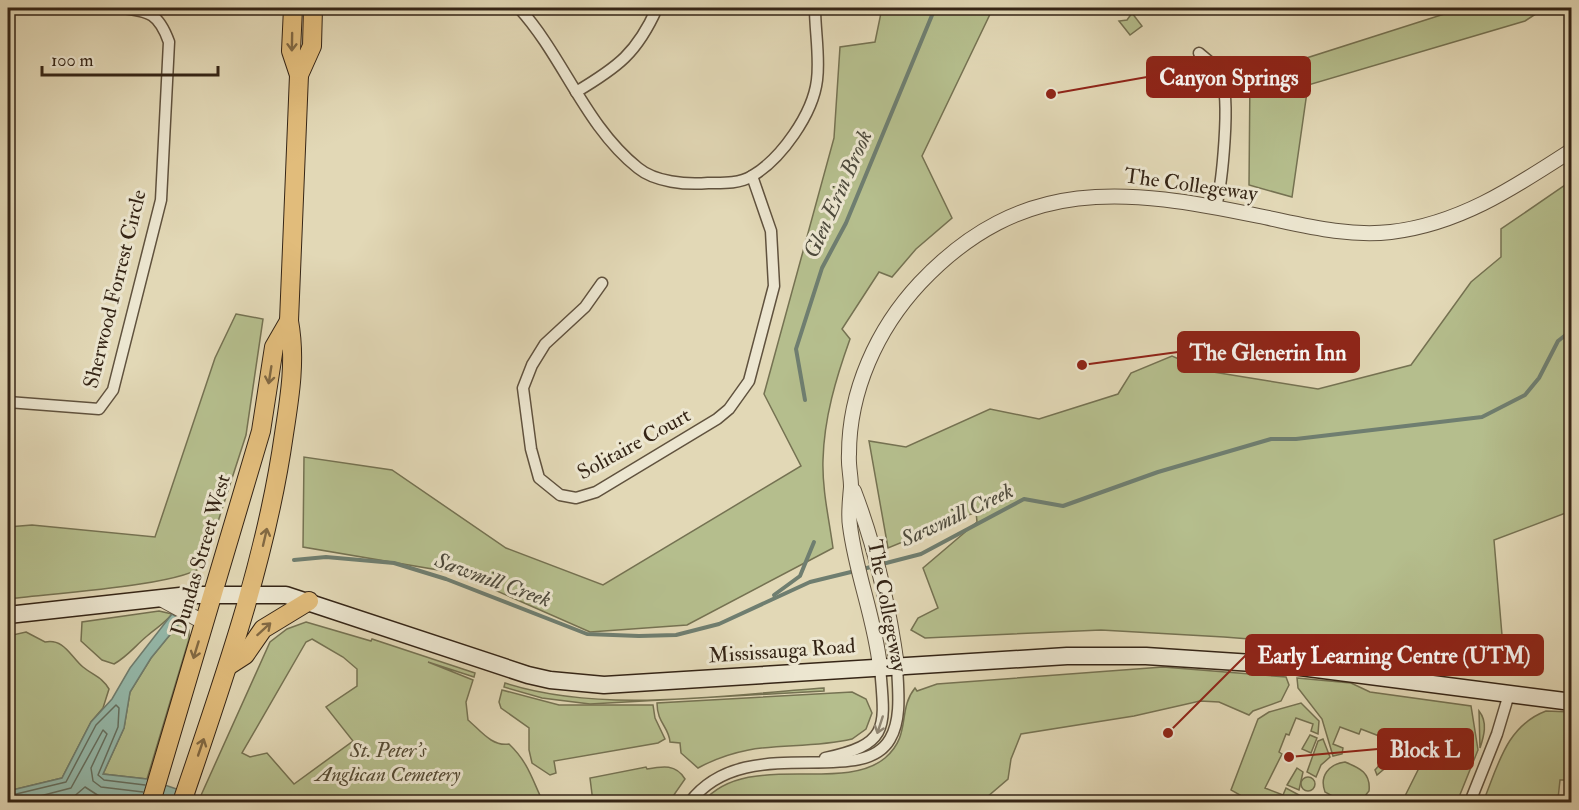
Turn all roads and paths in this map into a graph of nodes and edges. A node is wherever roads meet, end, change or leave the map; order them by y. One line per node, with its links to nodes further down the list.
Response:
1 (121, 8): 15 (street, Sherwood Forrest Circle)
2 (293, 8): 8 (main road, Dundas Street West, one-way to 8)
3 (313, 8): 8 (main road, Dundas Street West)
4 (519, 8): 9 (street)
5 (657, 8): 9 (street)
6 (815, 8): 11 (street)
7 (1199, 52): 12 (street)
8 (299, 75): 14 (main road, Dundas Street West)
9 (576, 92): 11 (street)
10 (1572, 150): 12 (street, The Collegeway)
11 (752, 176): 13 (street, Solitaire Court)
12 (1216, 207): 16 (street, The Collegeway)
13 (602, 283)
14 (290, 321): 17 (main road, Dundas Street West, one-way to 14); 18 (main road, Dundas Street West, one-way to 18)
15 (8, 402)
16 (851, 483): 24 (street, The Collegeway); 24 (street, The Collegeway)
17 (250, 593): 18 (main road, Mississauga Road); 20 (main road, Mississauga Road); 23 (main road, Dundas Street West)
18 (213, 594): 19 (main road, Mississauga Road); 22 (main road, Dundas Street West)
19 (159, 598): 21 (main road, Mississauga Road); 22 (street)
20 (309, 601): 23 (main road, one-way to 20); 24 (main road, Mississauga Road)
21 (8, 615)
22 (204, 623): 28 (main road, Dundas Street West, one-way to 28)
23 (228, 666): 29 (main road, Dundas Street West, one-way to 23)
24 (889, 667): 25 (main road, Mississauga Road); 27 (street, The Collegeway, one-way to 27); 27 (street, The Collegeway)
25 (1509, 694): 26 (main road, Mississauga Road); 31 (street)
26 (1572, 702)
27 (810, 761): 30 (street, The Collegeway)
28 (151, 802)
29 (182, 802)
30 (690, 802)
31 (1470, 802)

